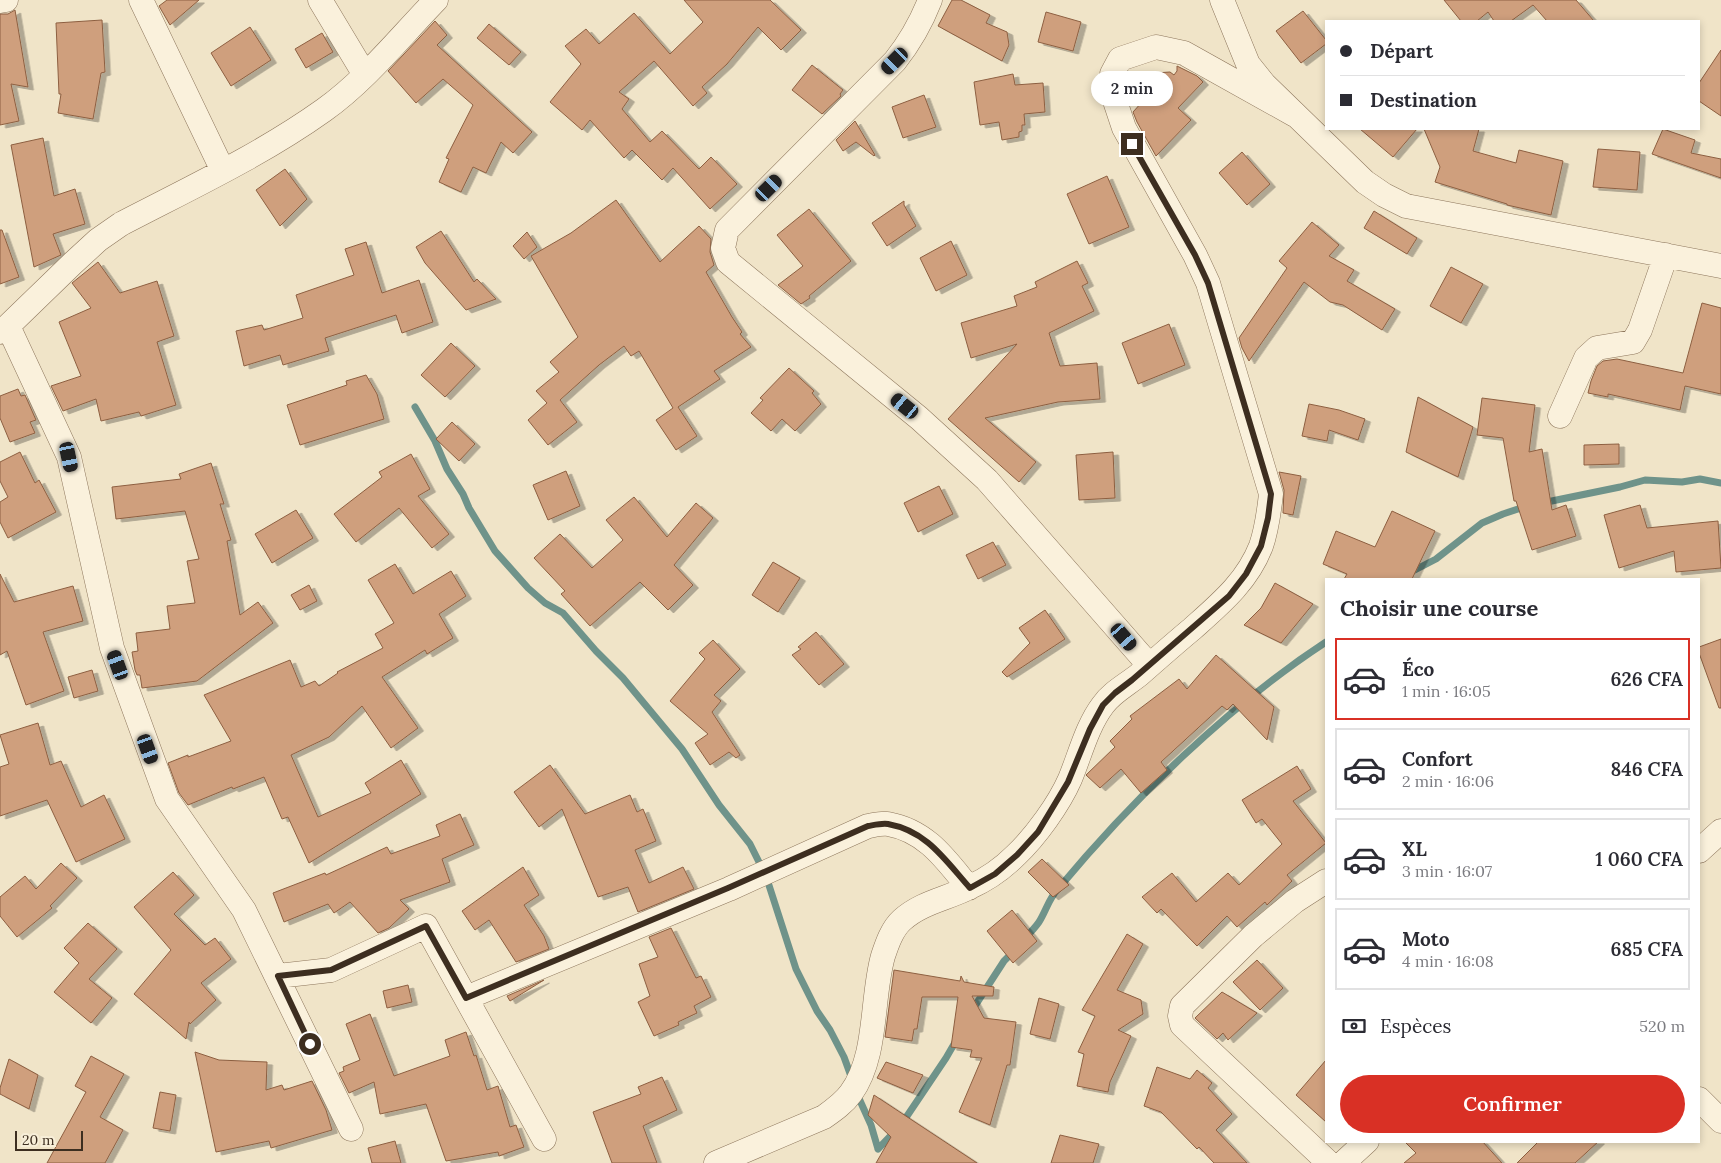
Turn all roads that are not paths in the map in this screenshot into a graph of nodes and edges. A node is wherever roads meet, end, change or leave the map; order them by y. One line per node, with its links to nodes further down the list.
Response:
1 (6, 0): 7 (street)
2 (141, 0): 10 (street)
3 (320, 0): 8 (street)
4 (436, 0): 8 (street)
5 (930, 0): 15 (street)
6 (1222, 0): 9 (street)
7 (0, 1)
8 (365, 75): 10 (street)
9 (1295, 115): 11 (street); 15 (street)
10 (223, 171): 13 (street)
11 (1666, 255): 12 (street); 14 (street)
12 (1721, 266)
13 (4, 329): 20 (street)
14 (1560, 416)
15 (1149, 665): 19 (street)
16 (1721, 831): 17 (street)
17 (1700, 850)
18 (1325, 882): 28 (street)
19 (970, 888): 21 (street); 27 (street)
20 (278, 976): 21 (street); 24 (street)
21 (466, 998): 25 (street)
22 (1700, 1100): 23 (street)
23 (1721, 1121)
24 (351, 1129)
25 (544, 1139)
26 (1364, 1143): 29 (street)
27 (716, 1163)
28 (1328, 1163)
29 (1343, 1163)

